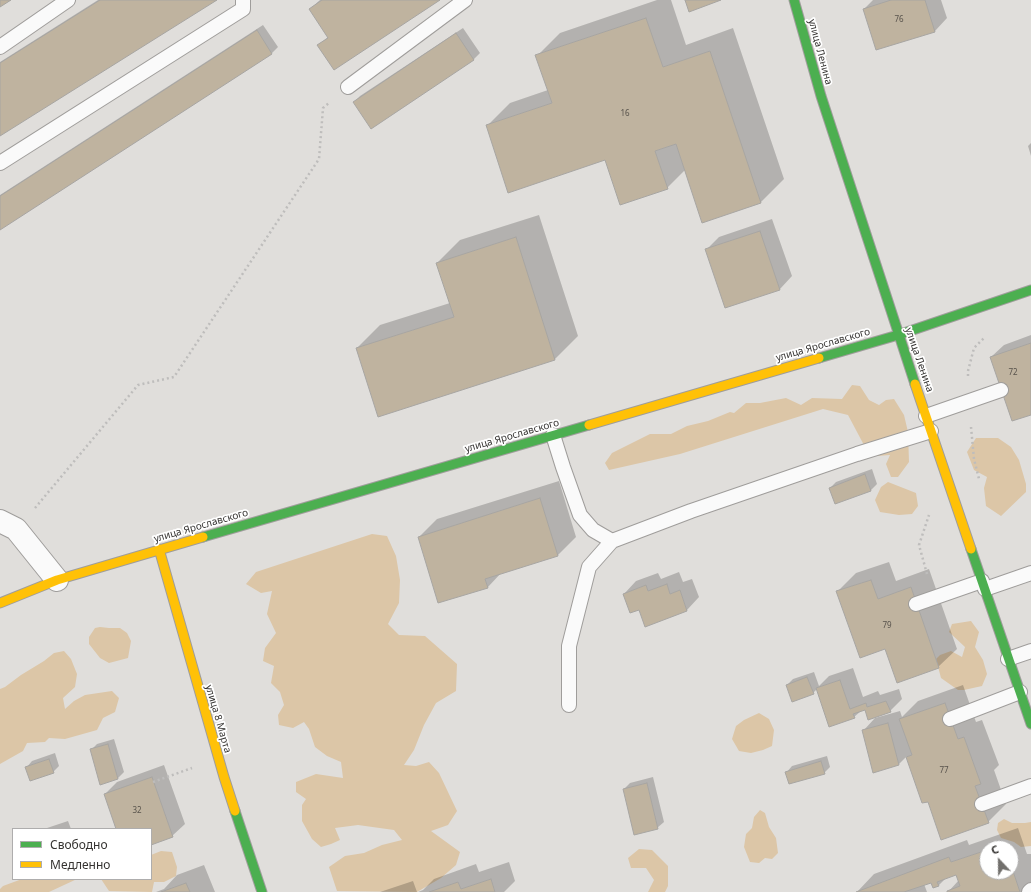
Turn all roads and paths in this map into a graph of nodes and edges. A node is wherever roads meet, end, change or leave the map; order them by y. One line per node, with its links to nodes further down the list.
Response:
1 (68, 0): 5 (lane)
2 (243, 0): 7 (lane)
3 (465, 0): 6 (lane)
4 (794, 0): 9 (street, улица Ленина)
5 (0, 46)
6 (348, 86): 15 (path)
7 (0, 163)
8 (1031, 290): 9 (street, улица Ярославского)
9 (898, 335): 11 (street, улица Ленина); 13 (street, улица Ярославского)
10 (1001, 390): 11 (lane)
11 (926, 416): 12 (street, улица Ленина)
12 (931, 431): 16 (lane); 20 (street, улица Ленина)
13 (554, 435): 16 (lane); 17 (street, улица Ярославского)
14 (931, 510): 21 (path)
15 (8, 525): 19 (street)
16 (612, 541): 27 (lane)
17 (158, 550): 19 (street, улица Ярославского); 30 (street, улица 8 Марта)
18 (1031, 573): 20 (lane)
19 (57, 580): 22 (street, улица Ярославского)
20 (983, 585): 21 (lane); 25 (street, улица Ленина)
21 (934, 597): 23 (lane)
22 (0, 603)
23 (916, 604)
24 (1031, 651): 25 (lane)
25 (1008, 659): 26 (street, улица Ленина)
26 (1020, 692): 28 (lane); 29 (street, улица Ленина)
27 (569, 705)
28 (950, 719)
29 (1031, 724)
30 (218, 758): 31 (path); 34 (street, улица 8 Марта)
31 (153, 782)
32 (1031, 786): 33 (lane)
33 (982, 804)
34 (262, 892)

